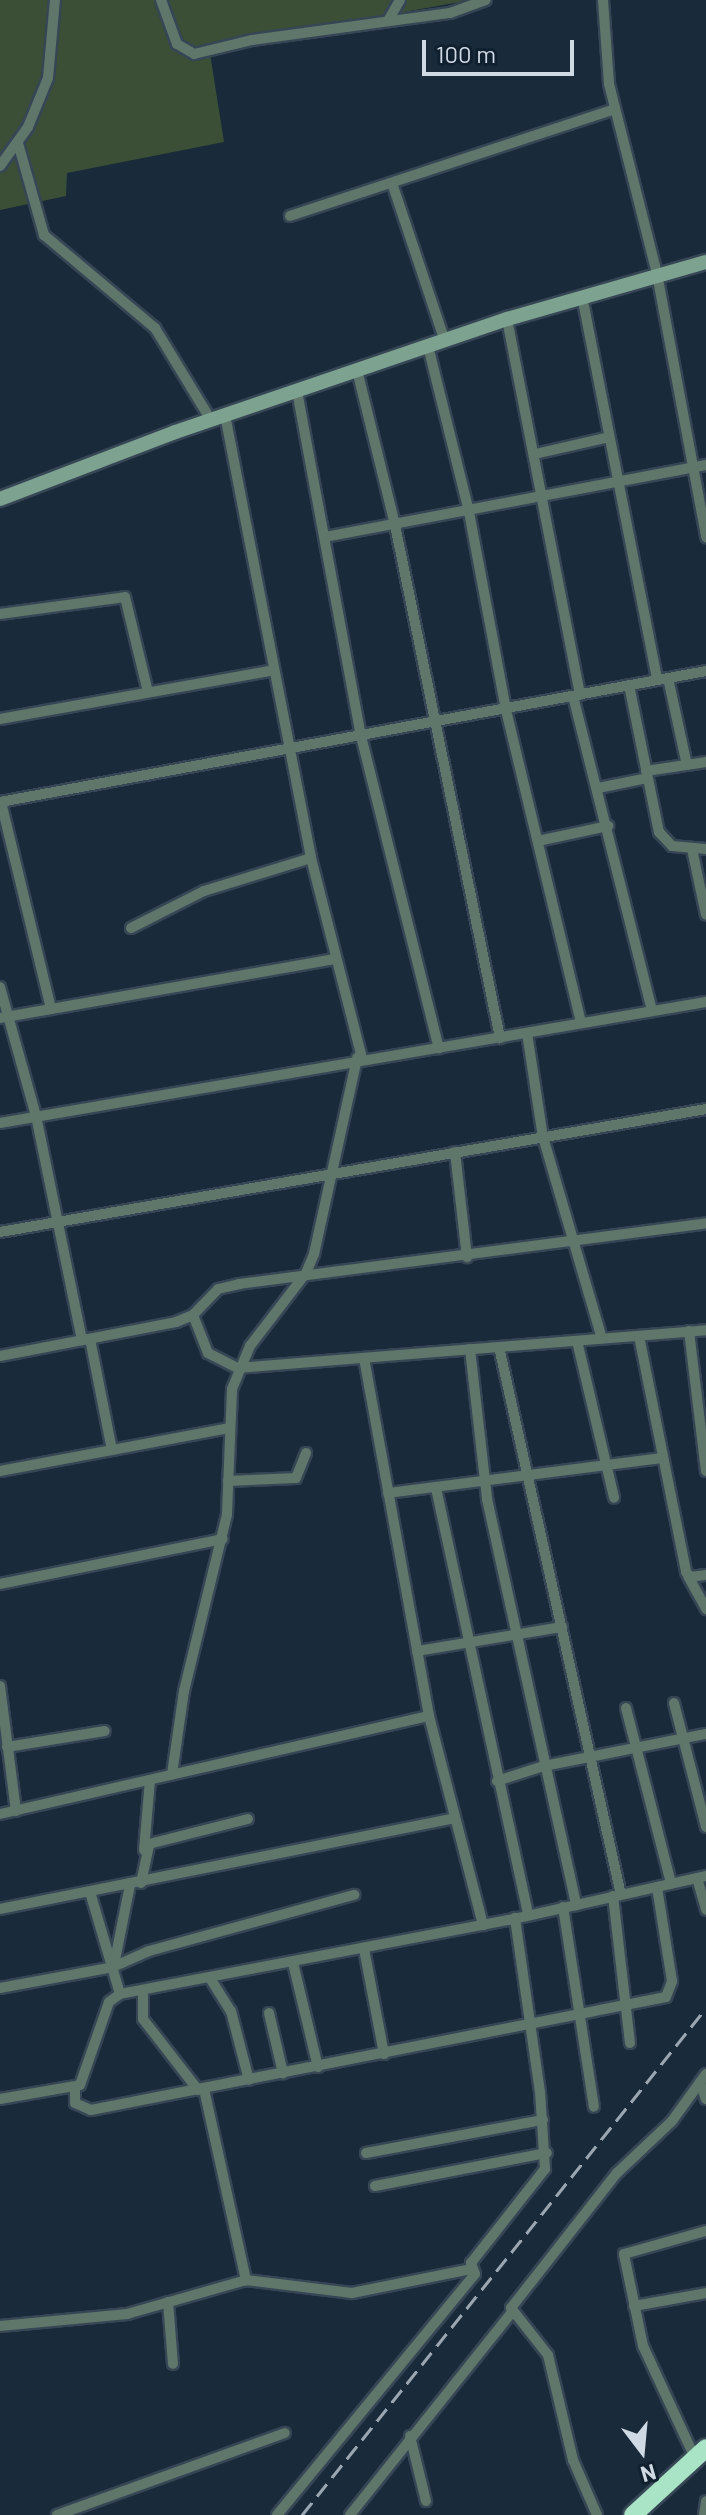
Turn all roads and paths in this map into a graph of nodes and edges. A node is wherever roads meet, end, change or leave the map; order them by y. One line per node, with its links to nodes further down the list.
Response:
1 (55, 0): 8 (street)
2 (161, 0): 6 (street)
3 (400, 0): 6 (street)
4 (486, 0): 6 (street)
5 (603, 0): 7 (street)
6 (389, 19)
7 (615, 109): 10 (street); 13 (street)
8 (18, 143): 9 (street); 20 (street)
9 (0, 166)
10 (392, 183): 11 (street); 16 (street)
11 (290, 216)
12 (706, 262): 13 (street)
13 (657, 274): 14 (street); 23 (street)
14 (582, 296): 15 (street); 21 (street)
15 (507, 319): 16 (street); 22 (street)
16 (445, 341): 17 (street)
17 (428, 346): 18 (street); 27 (street)
18 (357, 370): 19 (street); 28 (street)
19 (297, 391): 20 (street); 29 (street)
20 (218, 418): 26 (street); 32 (street)
21 (609, 437): 22 (street); 24 (street)
22 (535, 454): 25 (street)
23 (700, 466): 24 (street); 30 (street)
24 (617, 481): 25 (street); 34 (street)
25 (544, 498): 27 (street); 37 (street)
26 (0, 499)
27 (469, 512): 28 (street); 38 (street)
28 (395, 525): 29 (street); 40 (street)
29 (325, 537): 41 (street)
30 (706, 537)
31 (0, 614): 36 (street)
32 (274, 670): 36 (street); 42 (street)
33 (706, 671): 34 (street)
34 (662, 679): 35 (street); 44 (street)
35 (629, 685): 37 (street); 45 (street)
36 (148, 692): 39 (street)
37 (576, 696): 38 (street); 46 (street)
38 (506, 710): 40 (street); 49 (street)
39 (0, 719)
40 (432, 723): 41 (street); 63 (street)
41 (361, 736): 42 (street); 64 (street)
42 (288, 749): 47 (street); 52 (street)
43 (706, 762): 44 (street)
44 (687, 765): 45 (street)
45 (646, 775): 46 (street); 50 (street)
46 (598, 788): 48 (street)
47 (1, 802): 58 (street)
48 (608, 826): 49 (street); 59 (street)
49 (538, 841): 61 (street)
50 (692, 849): 51 (street); 53 (street)
51 (706, 849)
52 (311, 858): 54 (street); 55 (street)
53 (706, 915)
54 (131, 928)
55 (335, 959): 58 (street); 65 (street)
56 (0, 987): 60 (street)
57 (706, 1002): 59 (street)
58 (51, 1008): 60 (street)
59 (652, 1011): 61 (street)
60 (4, 1017): 67 (street)
61 (581, 1023): 62 (street)
62 (527, 1033): 63 (street); 69 (street)
63 (500, 1038): 64 (street)
64 (439, 1048): 65 (street)
65 (360, 1058): 67 (street); 71 (street)
66 (706, 1109): 69 (street)
67 (36, 1116): 68 (street); 72 (street)
68 (0, 1123)
69 (543, 1137): 70 (street); 75 (street)
70 (455, 1152): 71 (street); 76 (street)
71 (330, 1173): 72 (street); 77 (street)
72 (58, 1222): 74 (street); 83 (street)
73 (706, 1223): 75 (street)
74 (0, 1232)
75 (576, 1243): 76 (street); 82 (street)
76 (467, 1257): 77 (street)
77 (306, 1273): 78 (street); 89 (street)
78 (193, 1315): 83 (street); 89 (street)
79 (706, 1330): 80 (street)
80 (689, 1331): 81 (street); 96 (street)
81 (639, 1336): 82 (street); 93 (street)
82 (602, 1339): 84 (street)
83 (86, 1340): 87 (street); 91 (street)
84 (577, 1341): 85 (street); 94 (street)
85 (499, 1347): 86 (street); 97 (street)
86 (470, 1349): 88 (street); 99 (street)
87 (0, 1356)
88 (364, 1358): 89 (street); 101 (street)
89 (237, 1368): 90 (street)
90 (230, 1428): 91 (street); 98 (street)
91 (112, 1450): 95 (street)
92 (306, 1453): 98 (street)
93 (661, 1458): 94 (street); 105 (street)
94 (607, 1465): 97 (street); 102 (street)
95 (0, 1471)
96 (706, 1471)
97 (528, 1474): 99 (street); 108 (street)
98 (228, 1481): 103 (street)
99 (484, 1482): 100 (street); 109 (street)
100 (436, 1488): 101 (street); 110 (street)
101 (388, 1493): 111 (street)
102 (614, 1498)
103 (223, 1539): 106 (street); 123 (street)
104 (706, 1575): 105 (street)
105 (688, 1576): 107 (street)
106 (0, 1584)
107 (706, 1609)
108 (562, 1627): 109 (street); 121 (street)
109 (516, 1634): 110 (street); 122 (street)
110 (469, 1644): 111 (street); 125 (street)
111 (417, 1651): 115 (street)
112 (0, 1686): 119 (street)
113 (674, 1703): 118 (street)
114 (626, 1708): 120 (street)
115 (429, 1716): 123 (street); 128 (street)
116 (105, 1731): 119 (street)
117 (706, 1734): 118 (street)
118 (683, 1738): 120 (street); 130 (street)
119 (7, 1747): 126 (street)
120 (635, 1748): 121 (street); 134 (street)
121 (591, 1756): 122 (street); 139 (street)
122 (544, 1766): 125 (street); 140 (street)
123 (172, 1774): 124 (street)
124 (150, 1780): 126 (street); 131 (street)
125 (497, 1781): 144 (street)
126 (16, 1811): 127 (street)
127 (0, 1814)
128 (455, 1818): 133 (street); 146 (street)
129 (248, 1819): 131 (street)
130 (706, 1827)
131 (144, 1850): 133 (street)
132 (702, 1877): 134 (street); 143 (street)
133 (141, 1883): 135 (street)
134 (671, 1883): 136 (street)
135 (130, 1885): 137 (street); 149 (street)
136 (657, 1887): 139 (street); 154 (street)
137 (90, 1892): 142 (street); 149 (street)
138 (354, 1895): 149 (street)
139 (617, 1895): 140 (street); 154 (street)
140 (576, 1905): 141 (street)
141 (563, 1907): 144 (street); 156 (street)
142 (0, 1909)
143 (706, 1910)
144 (528, 1915): 145 (street)
145 (515, 1918): 146 (street); 157 (street)
146 (483, 1925): 147 (street)
147 (364, 1949): 148 (street); 159 (street)
148 (293, 1963): 150 (street); 160 (street)
149 (113, 1967): 151 (street); 153 (street)
150 (210, 1978): 152 (street); 163 (street)
151 (0, 1988)
152 (143, 1990): 153 (street); 165 (street)
153 (120, 1994): 164 (street)
154 (625, 2006): 156 (street); 158 (street)
155 (269, 2013): 161 (street)
156 (579, 2015): 157 (street); 168 (street)
157 (531, 2025): 159 (street); 169 (street)
158 (630, 2043)
159 (384, 2054): 160 (street)
160 (318, 2067): 161 (street)
161 (283, 2073): 163 (street)
162 (703, 2078): 167 (street); 179 (street)
163 (249, 2080): 165 (street)
164 (75, 2088): 165 (street); 166 (street)
165 (201, 2090): 175 (street)
166 (0, 2099)
167 (706, 2099)
168 (594, 2107)
169 (543, 2120): 170 (street); 171 (street)
170 (366, 2153)
171 (547, 2153): 172 (street); 174 (street)
172 (375, 2186)
173 (706, 2231): 178 (street)
174 (471, 2269): 175 (street); 188 (street)
175 (246, 2280): 177 (street)
176 (706, 2293): 178 (street)
177 (168, 2302): 180 (street); 181 (street)
178 (634, 2306): 184 (street)
179 (513, 2311): 183 (street); 190 (street)
180 (0, 2326)
181 (173, 2364)
182 (285, 2433): 187 (street)
183 (410, 2436): 185 (street); 189 (street)
184 (701, 2453): 191 (highway)
185 (426, 2501)
186 (706, 2501): 192 (street)
187 (57, 2515)
188 (277, 2515)
189 (350, 2515)
190 (597, 2515)
191 (633, 2515)
192 (704, 2515)

